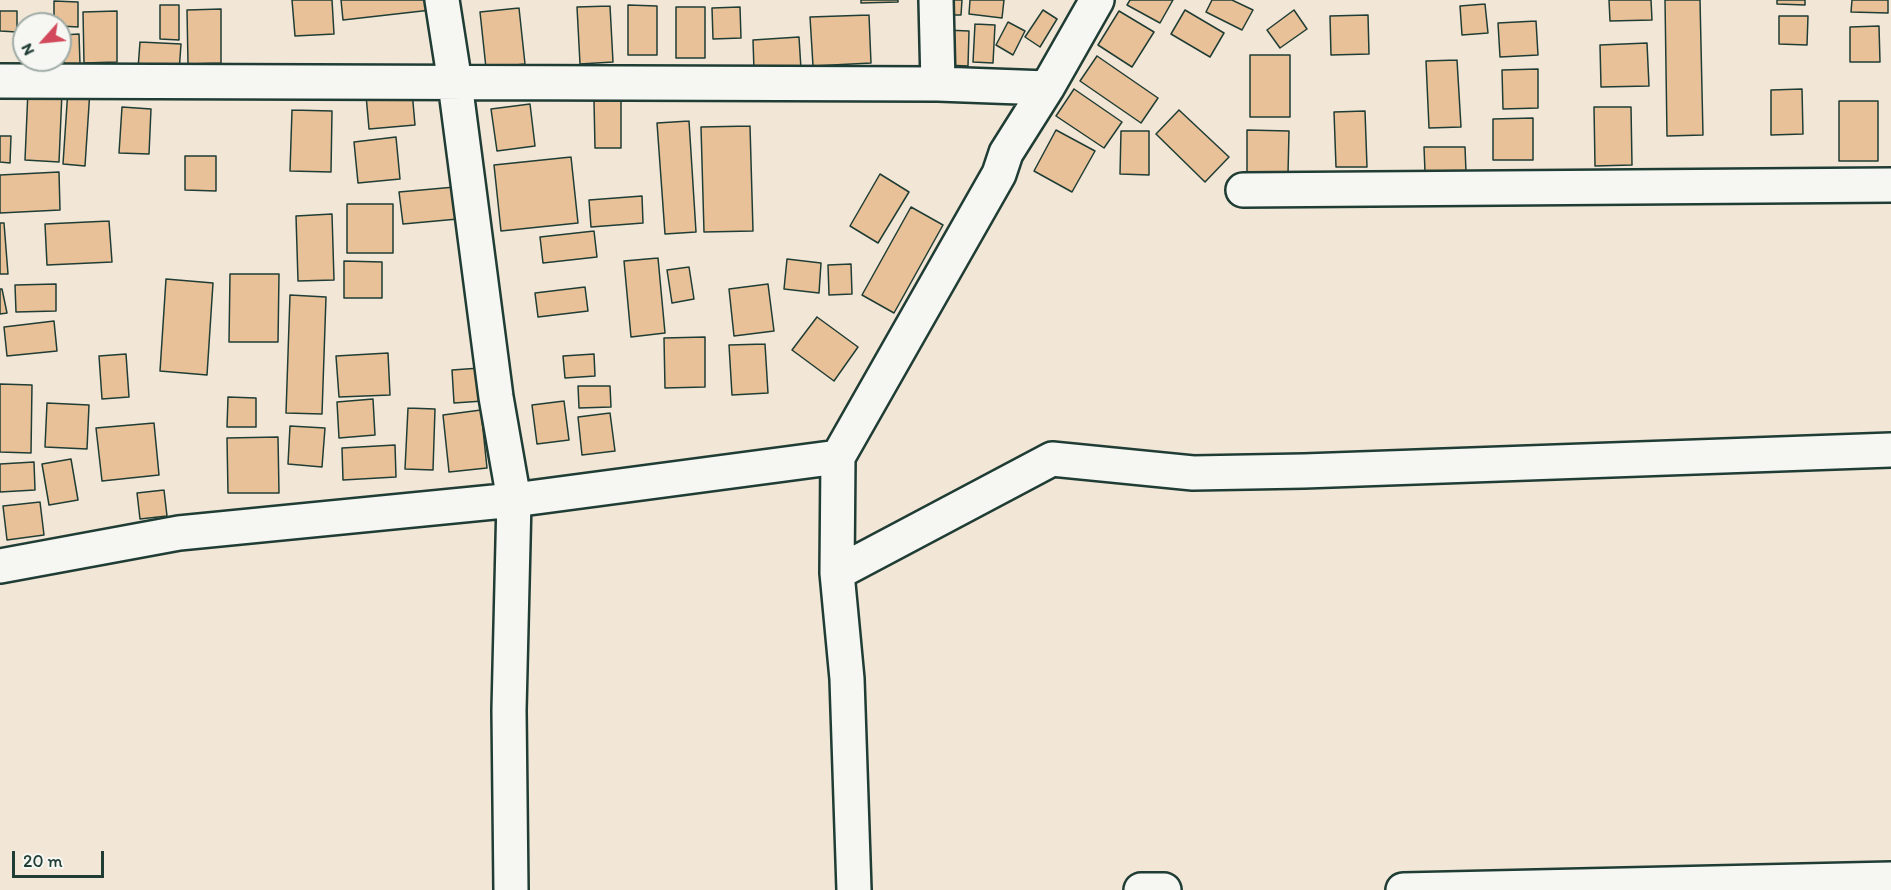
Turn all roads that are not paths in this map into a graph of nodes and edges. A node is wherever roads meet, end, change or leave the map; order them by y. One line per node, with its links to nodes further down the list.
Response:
1 (442, 0): 5 (street)
2 (936, 0): 6 (street)
3 (1097, 0): 7 (street)
4 (0, 81): 5 (street)
5 (455, 83): 6 (street); 12 (street)
6 (938, 84): 7 (street)
7 (1047, 88): 11 (street)
8 (1891, 185): 9 (street)
9 (1243, 190)
10 (1891, 450): 14 (street)
11 (838, 457): 12 (street); 14 (street)
12 (514, 500): 13 (street); 17 (street)
13 (0, 566)
14 (837, 573): 18 (street)
15 (1891, 879): 16 (street)
16 (1499, 889): 21 (street)
17 (511, 890)
18 (854, 890)
19 (1141, 890): 20 (street)
20 (1164, 890)
21 (1403, 890)

